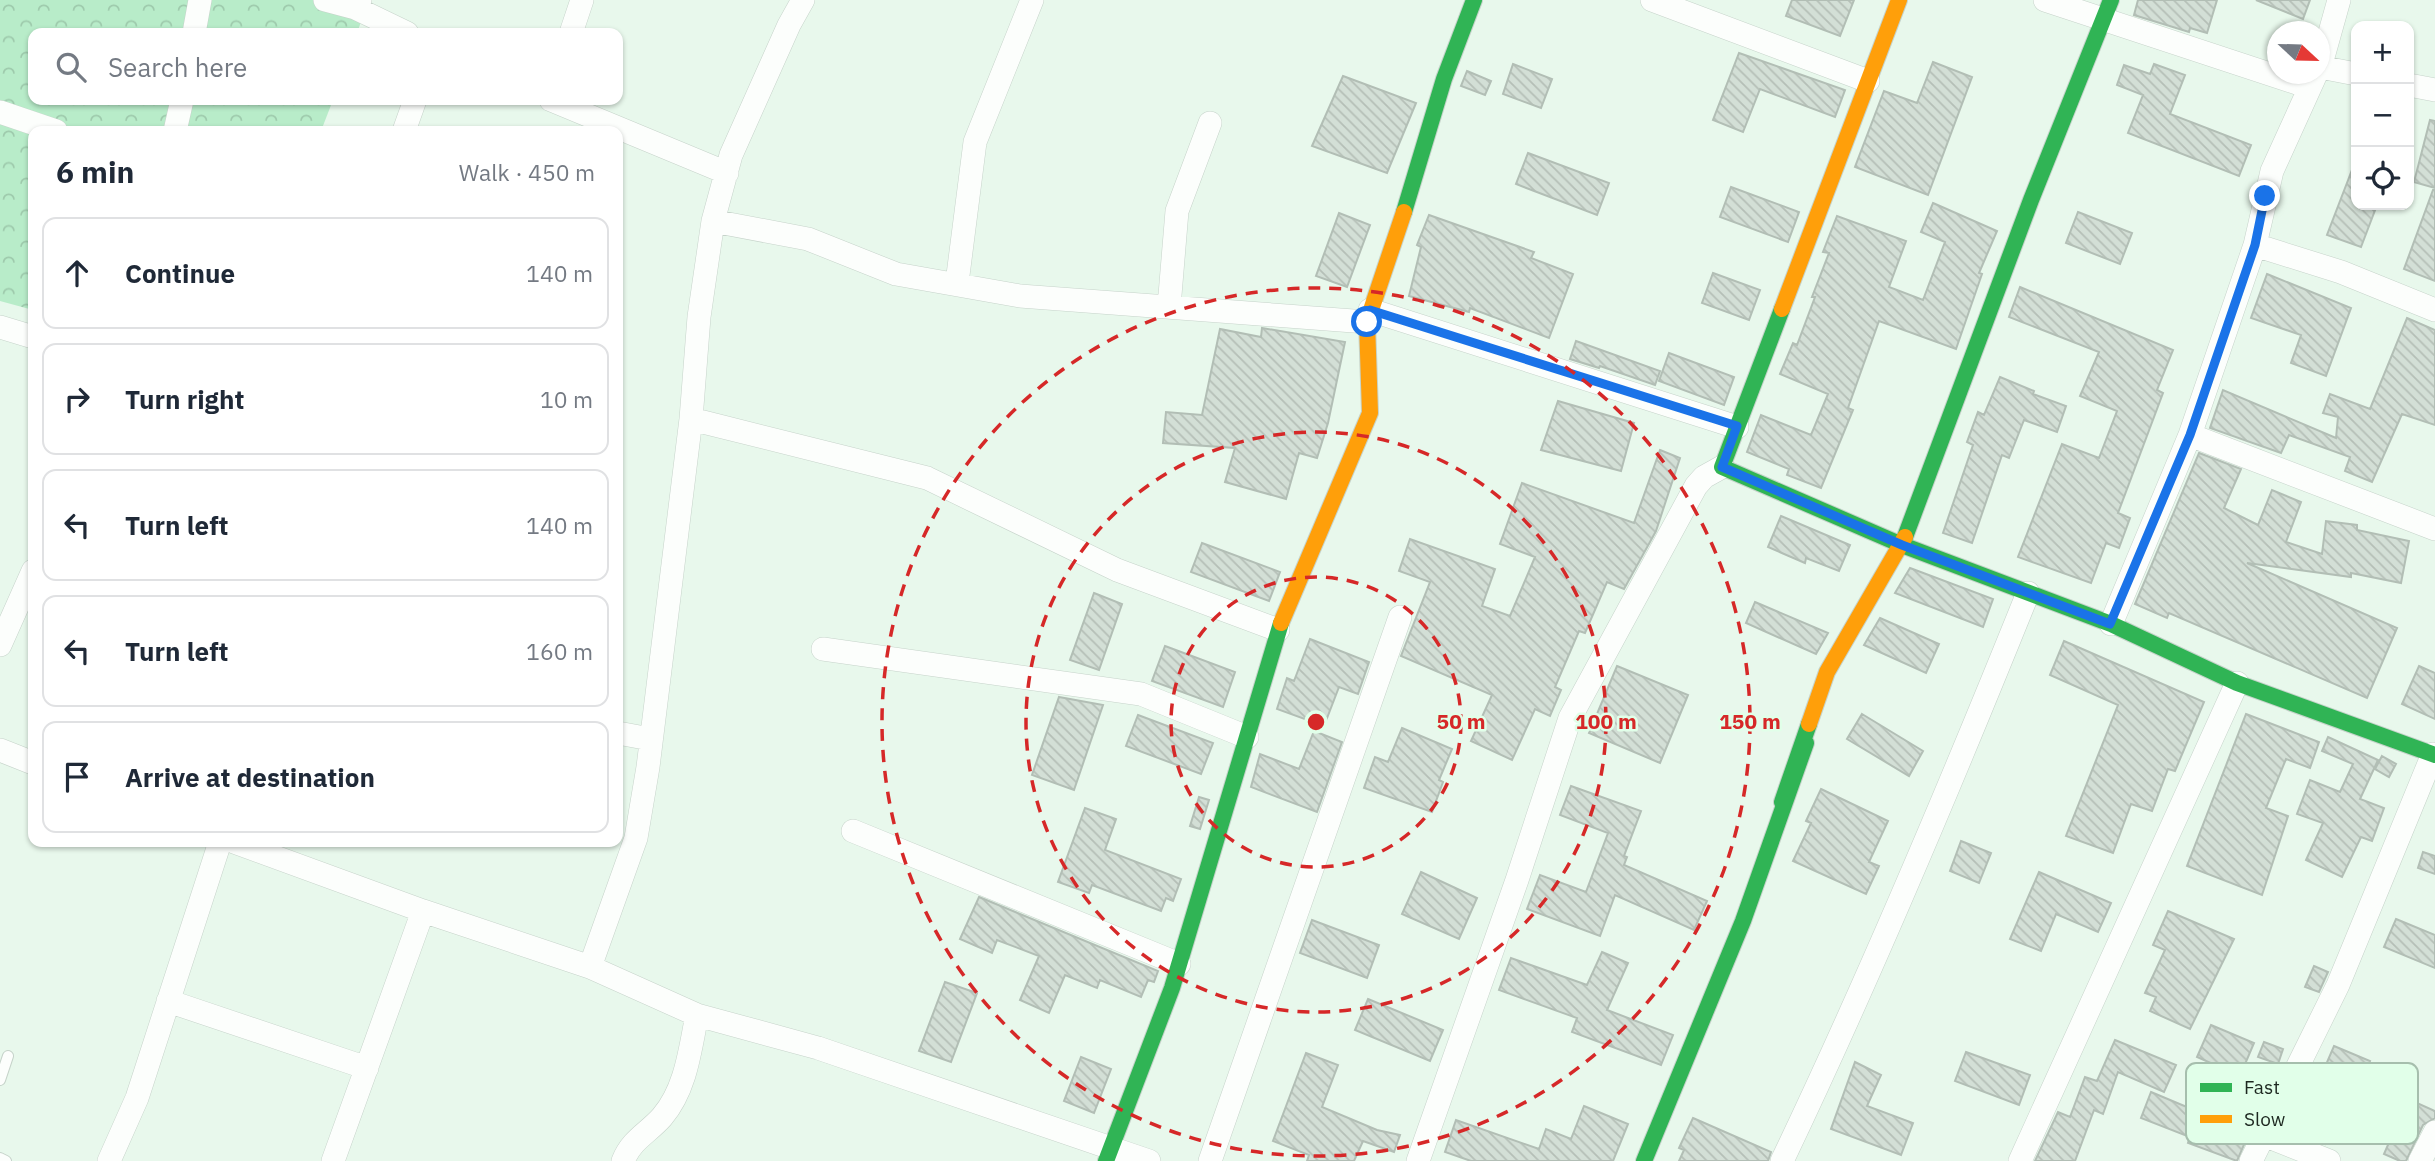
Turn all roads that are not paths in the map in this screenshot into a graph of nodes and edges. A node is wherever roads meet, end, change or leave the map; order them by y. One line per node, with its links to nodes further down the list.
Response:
1 (200, 0): 13 (street)
2 (325, 0): 11 (street)
3 (582, 0): 15 (street)
4 (803, 0): 34 (street)
5 (1032, 0): 37 (street)
6 (1474, 0): 40 (street)
7 (1652, 0): 20 (street)
8 (1899, 0): 20 (street)
9 (2045, 0): 12 (street)
10 (2339, 0): 16 (street)
11 (357, 4): 14 (street)
12 (2107, 10): 17 (street); 48 (street)
13 (195, 28)
14 (398, 28)
15 (573, 28)
16 (2330, 29)
17 (2267, 59)
18 (2330, 74): 19 (street)
19 (2351, 74)
20 (1868, 81): 44 (street)
21 (2312, 84): 36 (street)
22 (2414, 86): 23 (street)
23 (2435, 90)
24 (181, 105): 30 (street)
25 (413, 105): 31 (street)
26 (563, 105): 32 (street)
27 (0, 112): 29 (street)
28 (1210, 123): 38 (street)
29 (41, 126)
30 (176, 126)
31 (406, 126)
32 (614, 126)
33 (623, 130): 34 (street)
34 (727, 173): 35 (street)
35 (713, 221): 37 (street); 43 (street)
36 (2255, 245): 39 (street); 45 (street)
37 (957, 284): 38 (street)
38 (1169, 307): 40 (street)
39 (2435, 310)
40 (1369, 316): 44 (street); 53 (street)
41 (0, 327): 42 (street)
42 (28, 335)
43 (691, 419): 53 (street); 59 (street)
44 (1737, 426): 46 (street)
45 (2190, 435): 47 (street); 52 (street)
46 (1722, 467): 48 (street); 86 (street)
47 (2435, 529)
48 (1902, 545): 50 (street); 87 (street)
49 (28, 582): 54 (street)
50 (2028, 593): 52 (street); 88 (street)
51 (1400, 617): 85 (street)
52 (2110, 624): 56 (street)
53 (1278, 630): 58 (street)
54 (0, 645)
55 (823, 649): 58 (street)
56 (2237, 683): 61 (street); 89 (street)
57 (623, 734): 59 (street)
58 (1247, 737): 67 (street)
59 (650, 739): 68 (street)
60 (0, 750): 62 (street)
61 (2434, 755): 72 (street)
62 (28, 761)
63 (853, 831): 67 (street)
64 (218, 847): 69 (street)
65 (248, 847): 66 (street)
66 (423, 911): 68 (street); 73 (street)
67 (1179, 964): 78 (street)
68 (590, 967): 70 (street)
69 (168, 1001): 73 (street); 81 (street)
70 (697, 1015): 78 (street); 83 (street)
71 (8, 1056): 74 (lane)
72 (2300, 1063)
73 (367, 1068): 82 (street)
74 (0, 1080)
75 (2435, 1132): 92 (street)
76 (2260, 1144): 90 (street)
77 (2286, 1144): 91 (street)
78 (1109, 1154): 84 (street)
79 (0, 1158): 80 (lane)
80 (6, 1161)
81 (109, 1161)
82 (332, 1161)
83 (623, 1161)
84 (1149, 1161)
85 (1210, 1161)
86 (1418, 1161)
87 (1644, 1161)
88 (1782, 1161)
89 (2020, 1161)
90 (2251, 1161)
91 (2329, 1161)
92 (2420, 1161)

